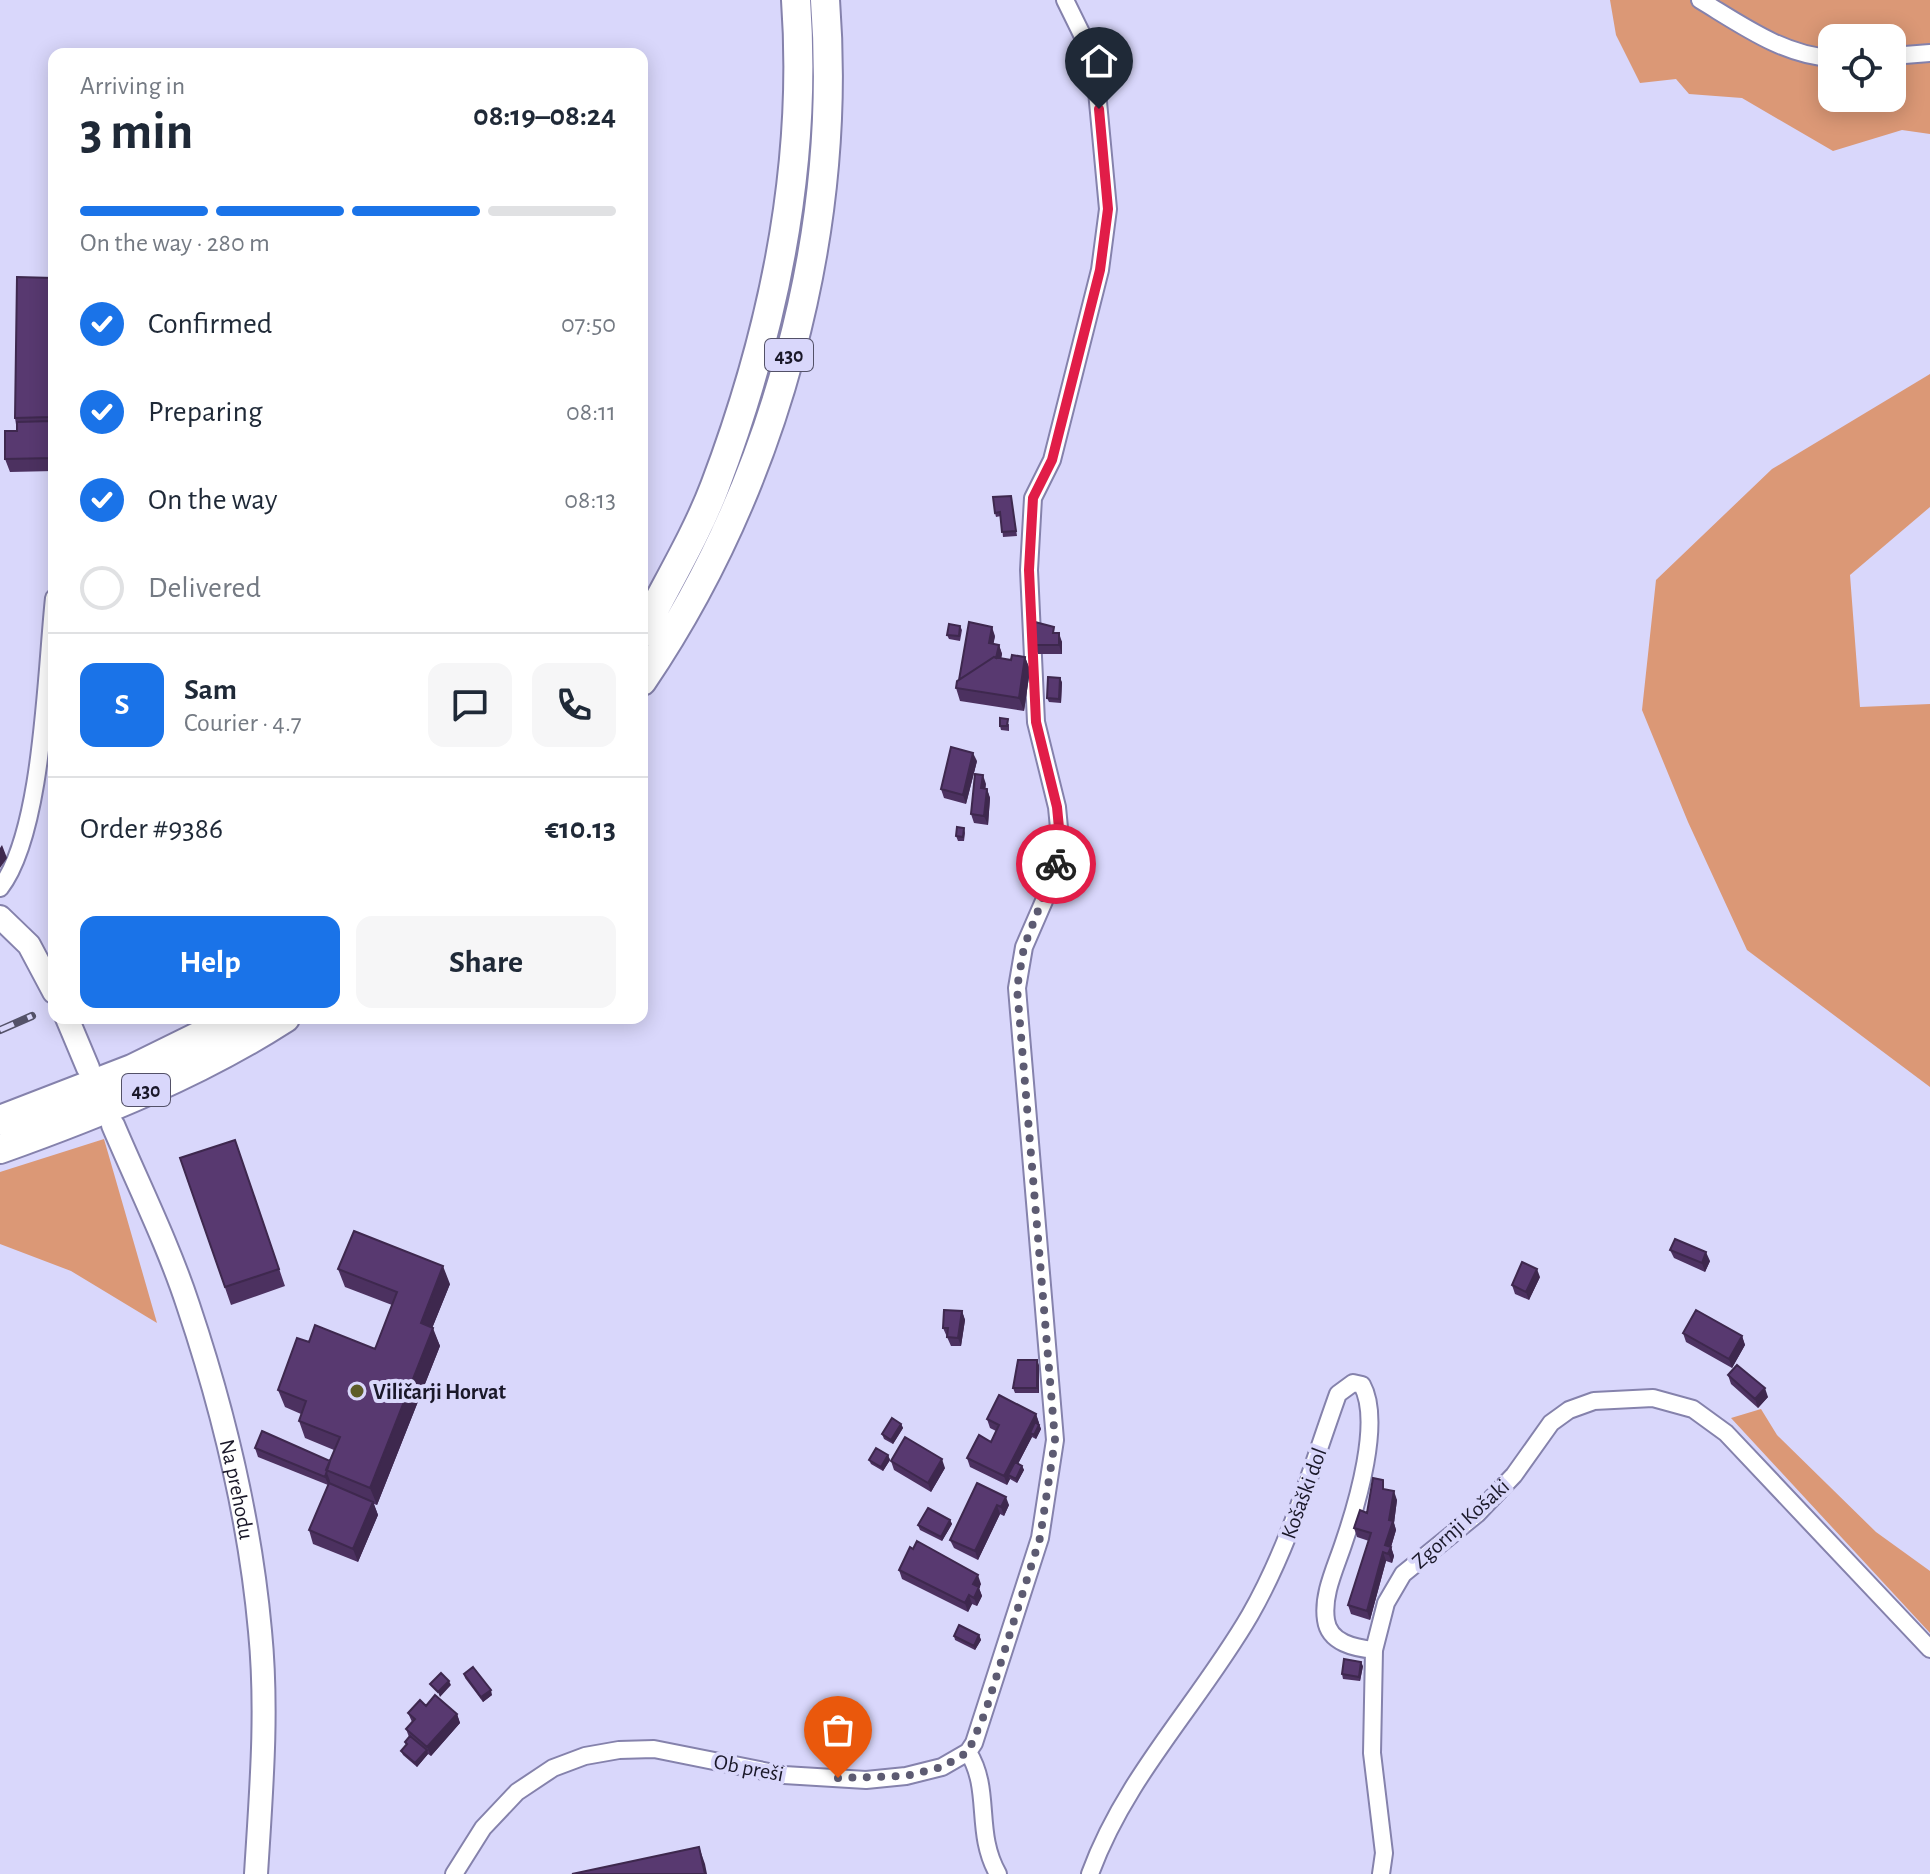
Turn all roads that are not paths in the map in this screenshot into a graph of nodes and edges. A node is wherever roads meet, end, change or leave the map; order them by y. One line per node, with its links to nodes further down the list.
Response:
1 (796, 0): 8 (highway, 430)
2 (825, 0): 10 (highway, 430)
3 (1065, 0): 23 (street)
4 (1700, 0): 7 (street)
5 (1930, 53): 6 (street)
6 (1906, 55)
7 (1818, 57)
8 (648, 621)
9 (48, 655): 11 (street)
10 (648, 671)
11 (0, 888)
12 (0, 917): 13 (street)
13 (48, 981)
14 (70, 1024): 17 (street)
15 (224, 1024): 18 (highway, 430)
16 (274, 1024): 20 (highway, 430)
17 (88, 1068)
18 (0, 1120)
19 (113, 1125): 24 (street, Na prehodu)
20 (0, 1149)
21 (1930, 1649): 22 (street, Zgornji Košaki)
22 (1374, 1650): 27 (street, Košaški dol); 28 (street, Zgornji Košaki)
23 (968, 1752): 25 (street, Ob preši); 26 (street)
24 (256, 1874)
25 (454, 1874)
26 (998, 1874)
27 (1090, 1874)
28 (1381, 1874)

